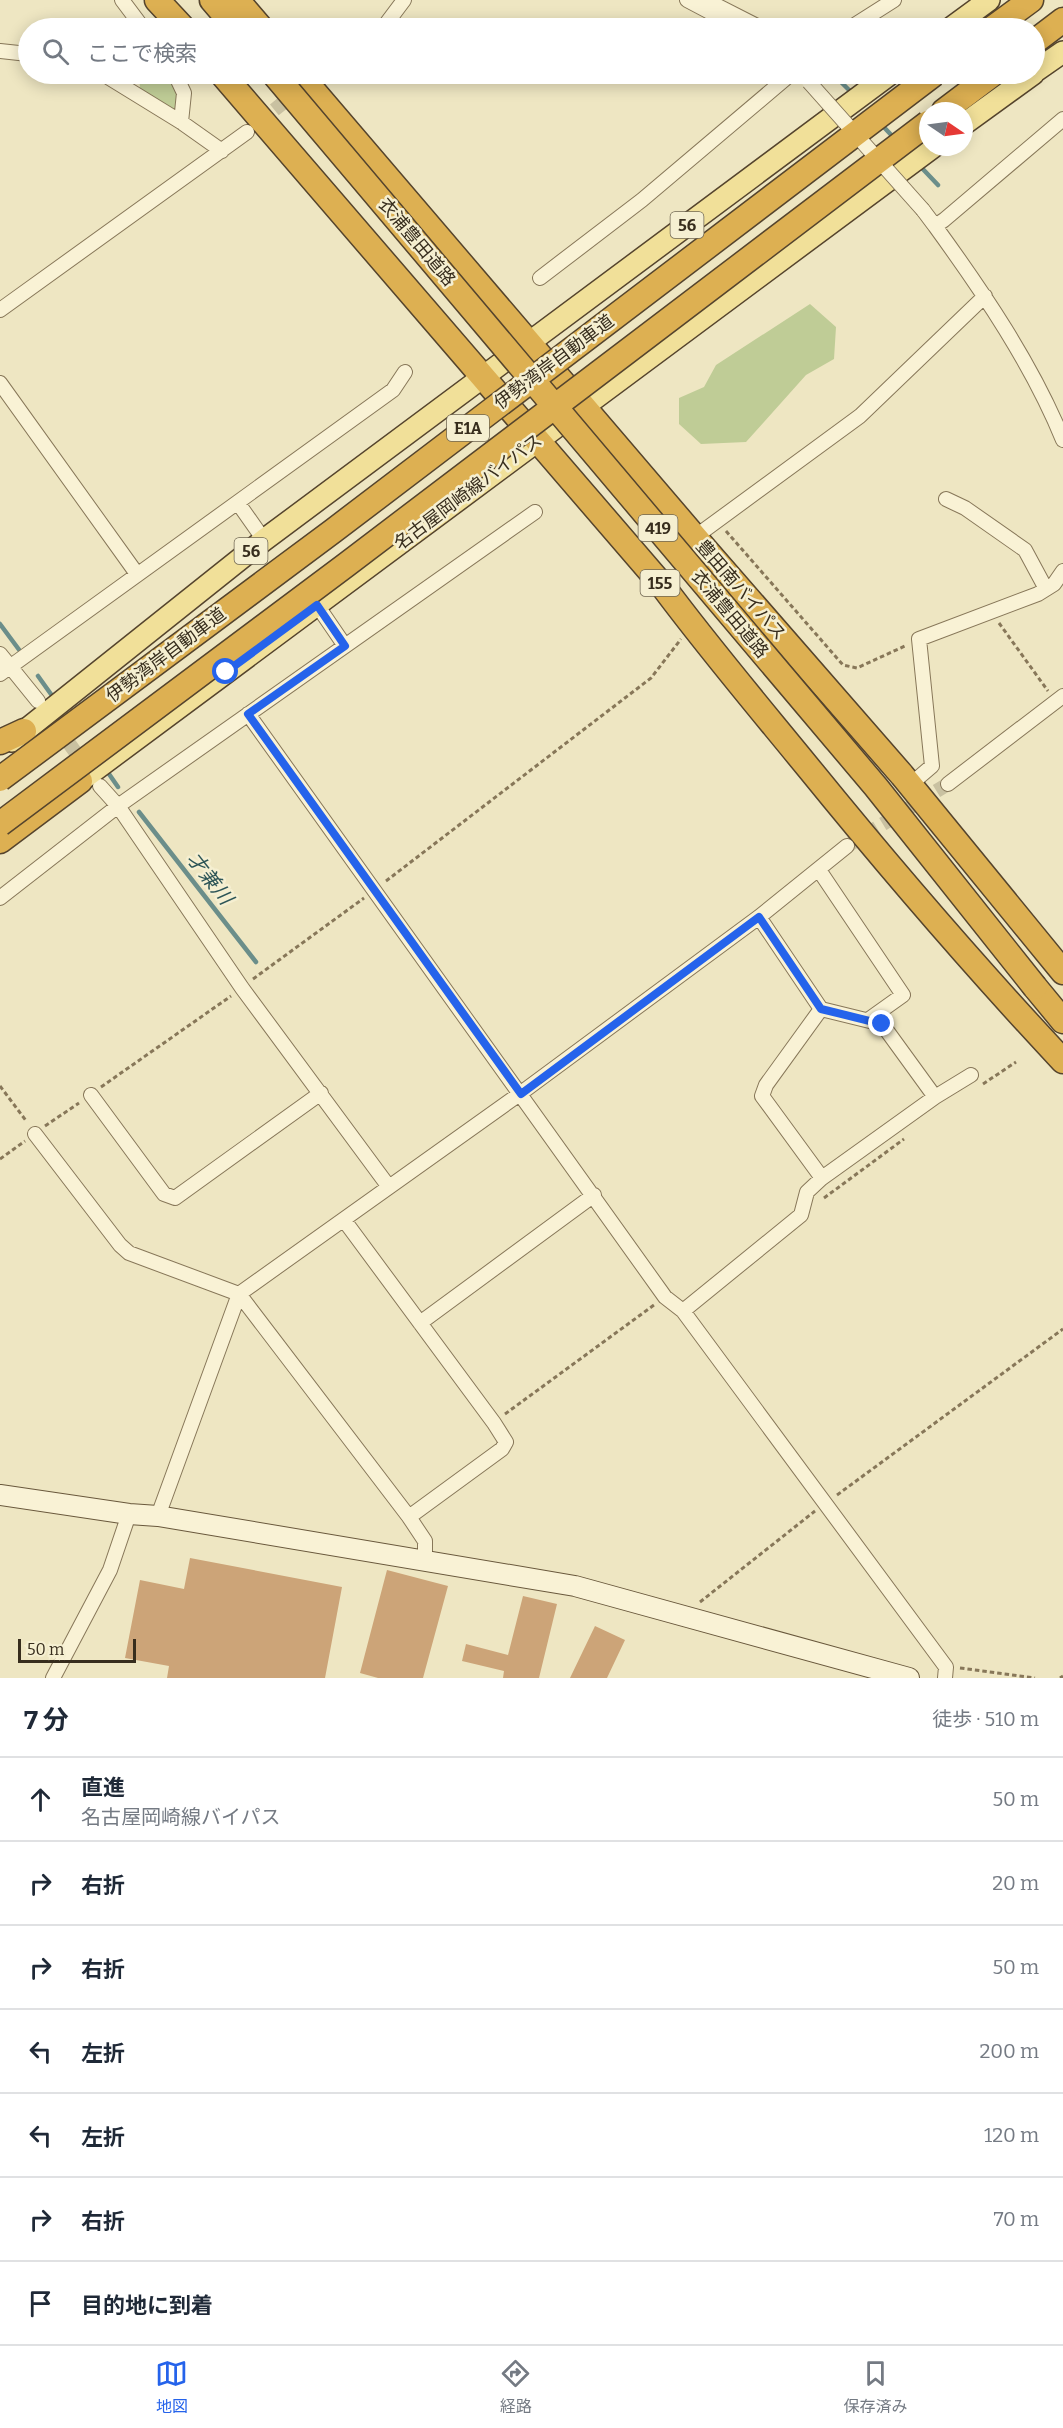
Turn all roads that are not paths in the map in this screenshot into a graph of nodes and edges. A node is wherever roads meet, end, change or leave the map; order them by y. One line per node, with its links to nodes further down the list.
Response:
1 (122, 0): 12 (street)
2 (157, 0): 13 (highway)
3 (175, 0): 14 (highway)
4 (212, 0): 15 (highway)
5 (234, 0): 16 (highway); 17 (highway)
6 (404, 0): 18 (street)
7 (687, 0): 19 (street)
8 (706, 0): 20 (street)
9 (894, 0): 21 (street)
10 (989, 0): 22 (main road)
11 (1031, 0): 23 (highway)
12 (136, 18)
13 (174, 18)
14 (189, 18)
15 (227, 18)
16 (242, 18)
17 (251, 18)
18 (390, 18)
19 (717, 18)
20 (741, 18)
21 (866, 18)
22 (965, 18)
23 (1007, 18)
24 (1063, 20): 25 (highway)
25 (1045, 34)
26 (0, 51): 28 (street)
27 (1063, 52): 29 (main road)
28 (18, 53)
29 (1045, 65)
30 (119, 84): 47 (street)
31 (180, 84): 47 (street)
32 (231, 84): 44 (highway, 155)
33 (234, 84): 44 (highway)
34 (282, 84): 93 (highway, 衣浦豊田道路 / 419, bridge)
35 (293, 84): 93 (highway, 衣浦豊田道路 / 419, bridge)
36 (308, 84): 56 (highway, 豊田南バイパス)
37 (779, 84): 53 (street)
38 (809, 84): 52 (street, bridge)
39 (877, 84): 56 (main road, 56)
40 (921, 84): 81 (highway, 伊勢湾岸自動車道 / E1A, bridge)
41 (980, 84): 43 (highway)
42 (1019, 84): 45 (main road)
43 (956, 102)
44 (252, 108): 58 (highway, 155)
45 (973, 117)
46 (1063, 119): 52 (street)
47 (181, 122): 50 (street)
48 (919, 130): 86 (highway, 伊勢湾岸自動車道 / E1A, bridge)
49 (247, 132): 50 (street)
50 (222, 151): 55 (street)
51 (921, 156): 60 (main road, 名古屋岡崎線バイパス)
52 (935, 226): 54 (street)
53 (540, 278)
54 (985, 296): 61 (street); 66 (street)
55 (0, 310)
56 (529, 344): 58 (main road, 56); 60 (highway, 豊田南バイパス)
57 (405, 372): 64 (street)
58 (484, 377): 62 (highway, 155); 67 (main road, 56)
59 (0, 383): 69 (street)
60 (583, 407): 62 (main road, 名古屋岡崎線バイパス); 66 (highway, 豊田南バイパス)
61 (1063, 440)
62 (538, 441): 71 (main road, 名古屋岡崎線バイパス); 98 (highway, 155)
63 (946, 499): 70 (street)
64 (238, 503): 67 (street); 69 (street)
65 (535, 512): 72 (street)
66 (695, 537): 83 (highway, 豊田南バイパス)
67 (264, 540): 78 (main road, 56)
68 (1063, 571): 70 (street)
69 (137, 574): 74 (street)
70 (1046, 589): 83 (street)
71 (317, 605): 72 (street); 82 (main road, 名古屋岡崎線バイパス)
72 (345, 646): 77 (street)
73 (0, 654): 74 (street)
74 (5, 670): 76 (street)
75 (1059, 699): 84 (street)
76 (38, 701)
77 (248, 714): 85 (street); 101 (street)
78 (24, 731): 79 (highway); 80 (main road, 56)
79 (0, 741)
80 (0, 751)
81 (0, 779)
82 (90, 783): 85 (street); 87 (main road, 名古屋岡崎線バイパス); 88 (highway)
83 (911, 784): 93 (highway, 豊田南バイパス)
84 (948, 784)
85 (118, 806): 91 (street); 100 (street)
86 (0, 824)
87 (0, 833)
88 (0, 841)
89 (847, 846): 90 (street)
90 (819, 870): 92 (street); 96 (street)
91 (0, 898)
92 (759, 917): 95 (street); 101 (street)
93 (1047, 979): 94 (highway, 衣浦豊田道路 / 419); 97 (highway, 衣浦豊田道路 / 419)
94 (1063, 1002)
95 (821, 1009): 96 (street); 105 (street)
96 (868, 1020): 103 (street)
97 (1063, 1021)
98 (1063, 1061)
99 (974, 1081): 103 (street)
100 (321, 1093): 102 (street); 106 (street)
101 (521, 1094): 106 (street); 107 (street)
102 (91, 1095)
103 (934, 1097): 105 (street)
104 (35, 1134): 109 (street)
105 (822, 1178): 110 (street)
106 (389, 1187): 108 (street)
107 (594, 1195): 110 (street); 111 (street)
108 (344, 1220): 109 (street); 111 (street)
109 (240, 1294): 114 (street); 115 (street)
110 (683, 1311): 117 (street)
111 (420, 1323): 115 (street)
112 (0, 1495): 113 (street)
113 (129, 1514): 114 (street); 118 (street)
114 (158, 1516): 116 (street)
115 (409, 1517): 116 (street)
116 (425, 1559): 119 (street)
117 (946, 1672)
118 (53, 1678)
119 (909, 1678)

